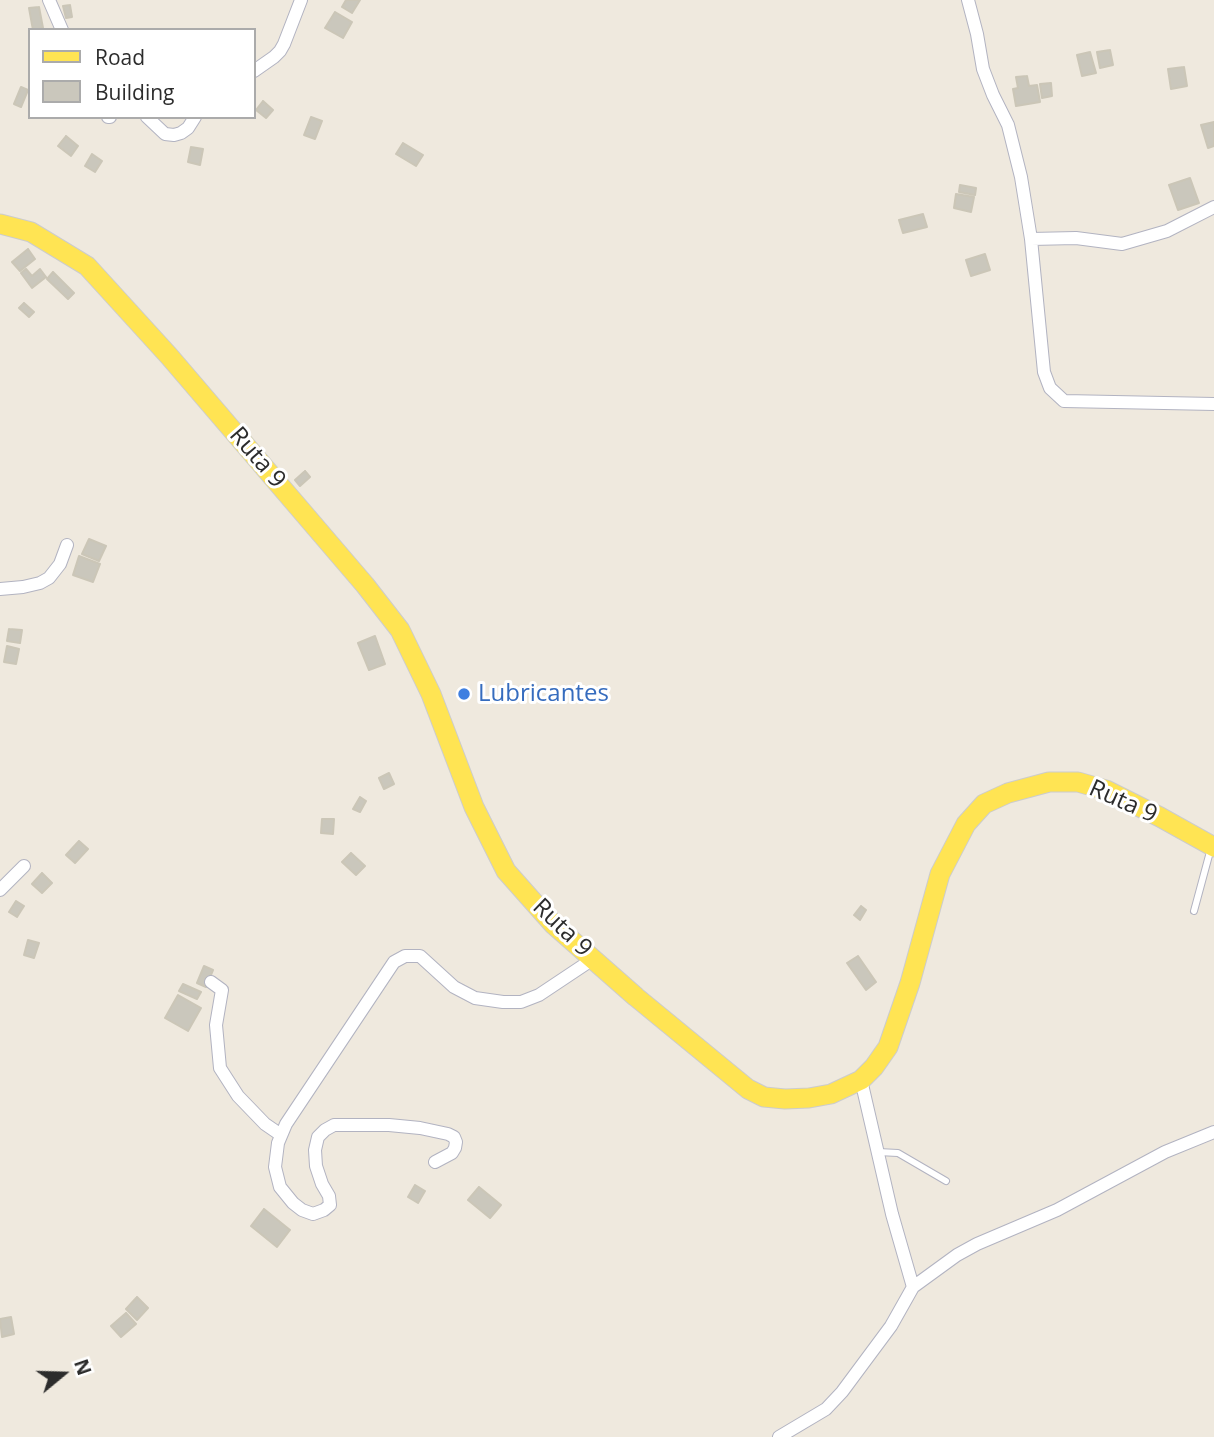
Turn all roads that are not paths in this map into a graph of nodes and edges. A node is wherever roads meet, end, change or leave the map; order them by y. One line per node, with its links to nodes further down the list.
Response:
1 (49, 0): 4 (street)
2 (301, 0): 5 (street)
3 (968, 0): 10 (street)
4 (61, 28)
5 (256, 69)
6 (149, 119): 7 (street)
7 (194, 119)
8 (1214, 207): 10 (street)
9 (0, 224): 18 (main road, Ruta 9)
10 (1031, 240): 11 (street)
11 (1214, 404)
12 (67, 545): 13 (street)
13 (0, 589)
14 (1213, 847): 17 (lane); 20 (main road, Ruta 9)
15 (24, 866): 16 (street)
16 (0, 890)
17 (1195, 911)
18 (593, 959): 20 (main road, Ruta 9); 22 (street)
19 (211, 982): 22 (street)
20 (861, 1080): 23 (street)
21 (1214, 1132): 26 (street)
22 (281, 1135): 24 (street)
23 (878, 1152): 25 (lane); 26 (street)
24 (435, 1162)
25 (946, 1181)
26 (913, 1287): 27 (street)
27 (779, 1437)

